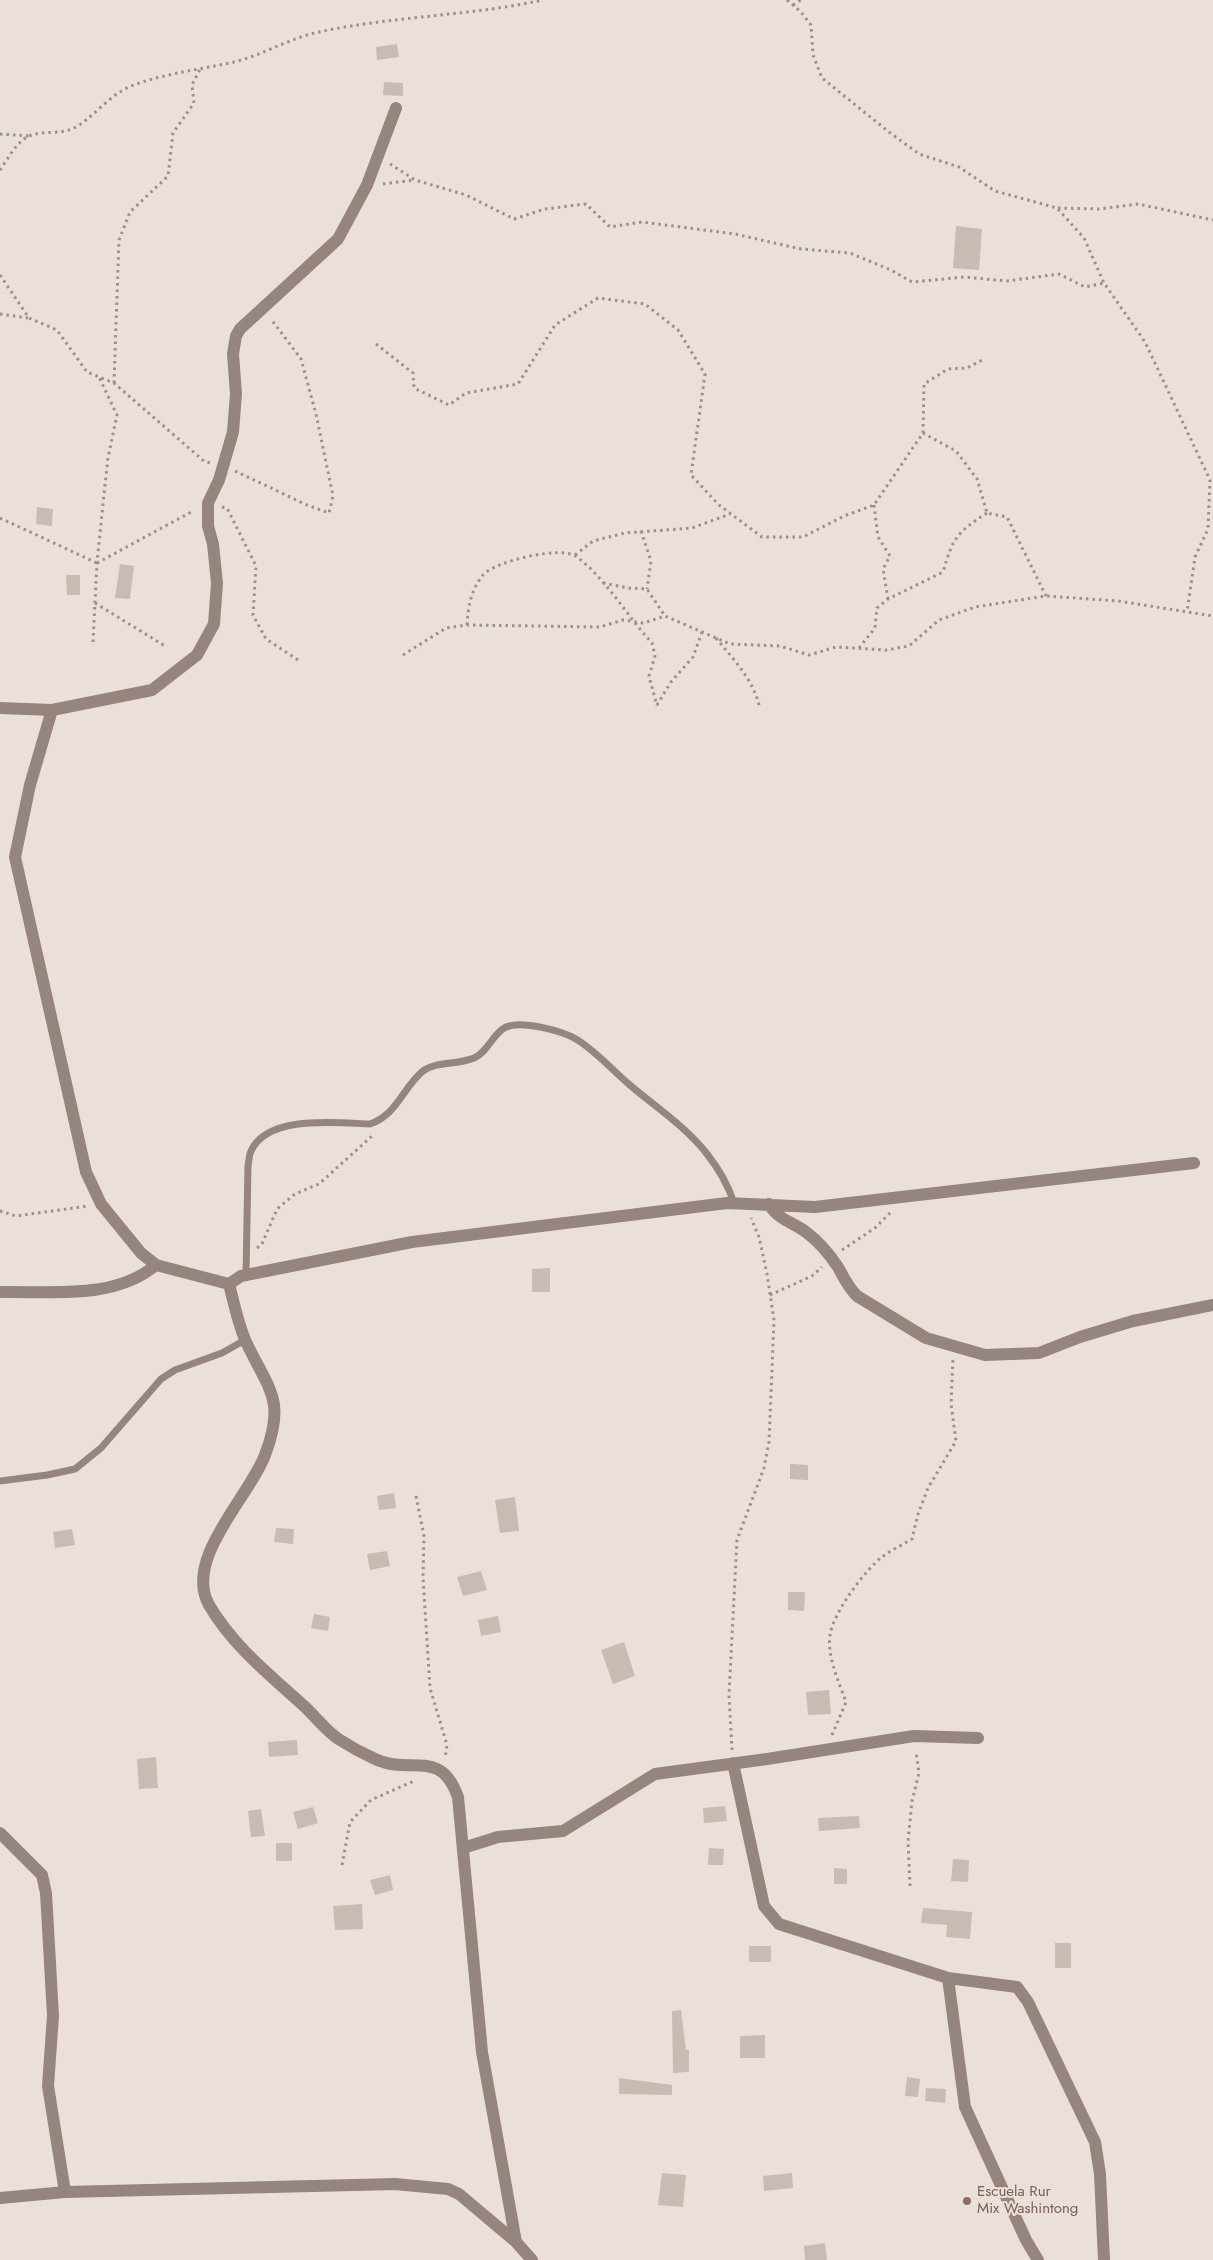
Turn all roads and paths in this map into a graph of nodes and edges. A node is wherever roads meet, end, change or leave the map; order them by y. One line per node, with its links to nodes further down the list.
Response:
1 (544, 0): 5 (path)
2 (787, 0): 4 (path)
3 (801, 0): 4 (path)
4 (793, 5): 13 (path)
5 (200, 68): 8 (path); 23 (path)
6 (396, 108): 9 (street)
7 (0, 134): 8 (path)
8 (30, 136): 10 (path)
9 (379, 157): 11 (path); 12 (street)
10 (0, 170)
11 (415, 180): 12 (path); 16 (path)
12 (367, 186): 17 (street)
13 (1057, 208): 14 (path); 16 (path)
14 (1213, 220)
15 (0, 275): 19 (path)
16 (1104, 283): 39 (path)
17 (262, 308): 25 (street); 25 (path)
18 (0, 314): 19 (path)
19 (29, 318): 22 (path)
20 (376, 344): 28 (path)
21 (984, 359): 24 (path)
22 (99, 376): 23 (path); 33 (path)
23 (114, 383): 25 (path)
24 (923, 434): 27 (path); 29 (path)
25 (223, 465): 26 (street)
26 (208, 503): 33 (path); 50 (path); 53 (street)
27 (874, 505): 28 (path); 37 (path)
28 (730, 514): 31 (path)
29 (987, 514): 36 (path); 37 (path)
30 (0, 518): 33 (path)
31 (641, 531): 32 (path); 35 (path)
32 (576, 555): 34 (path); 43 (path)
33 (97, 563): 38 (path)
34 (603, 583): 35 (path); 42 (path)
35 (647, 589): 40 (path)
36 (1046, 596): 39 (path); 48 (path)
37 (888, 599): 48 (path)
38 (95, 603): 46 (path); 47 (path)
39 (1186, 612): 41 (path)
40 (665, 616): 42 (path); 44 (path)
41 (1213, 616)
42 (633, 622): 43 (path); 44 (path)
43 (467, 624): 49 (path)
44 (702, 632): 45 (path)
45 (716, 638): 48 (path); 52 (path)
46 (93, 642)
47 (166, 646)
48 (859, 648)
49 (403, 655)
50 (298, 660)
51 (0, 708): 53 (street)
52 (760, 709)
53 (52, 710): 57 (street)
54 (379, 1121): 56 (lane); 60 (path); 60 (lane)
55 (1194, 1163): 58 (street)
56 (739, 1203): 58 (street); 62 (street); 73 (path)
57 (101, 1204): 59 (path); 61 (street)
58 (769, 1204): 67 (street)
59 (0, 1211)
60 (247, 1257): 62 (lane)
61 (156, 1265): 63 (street); 64 (street)
62 (246, 1275): 63 (street)
63 (228, 1284): 66 (street)
64 (0, 1292)
65 (1213, 1305): 67 (street)
66 (245, 1340): 68 (lane); 74 (street)
67 (955, 1348): 72 (path)
68 (0, 1481)
69 (416, 1496): 74 (path)
70 (914, 1736): 71 (street); 72 (street); 79 (path)
71 (978, 1738)
72 (825, 1750): 73 (street)
73 (733, 1763): 77 (street); 80 (street)
74 (444, 1771): 77 (street)
75 (418, 1780): 78 (path)
76 (0, 1833): 81 (street)
77 (463, 1848): 83 (street)
78 (342, 1865)
79 (910, 1886)
80 (948, 1978): 85 (street); 86 (street)
81 (65, 2192): 82 (street); 83 (street)
82 (0, 2198)
83 (516, 2242): 84 (street)
84 (532, 2260)
85 (1038, 2260)
86 (1104, 2260)

